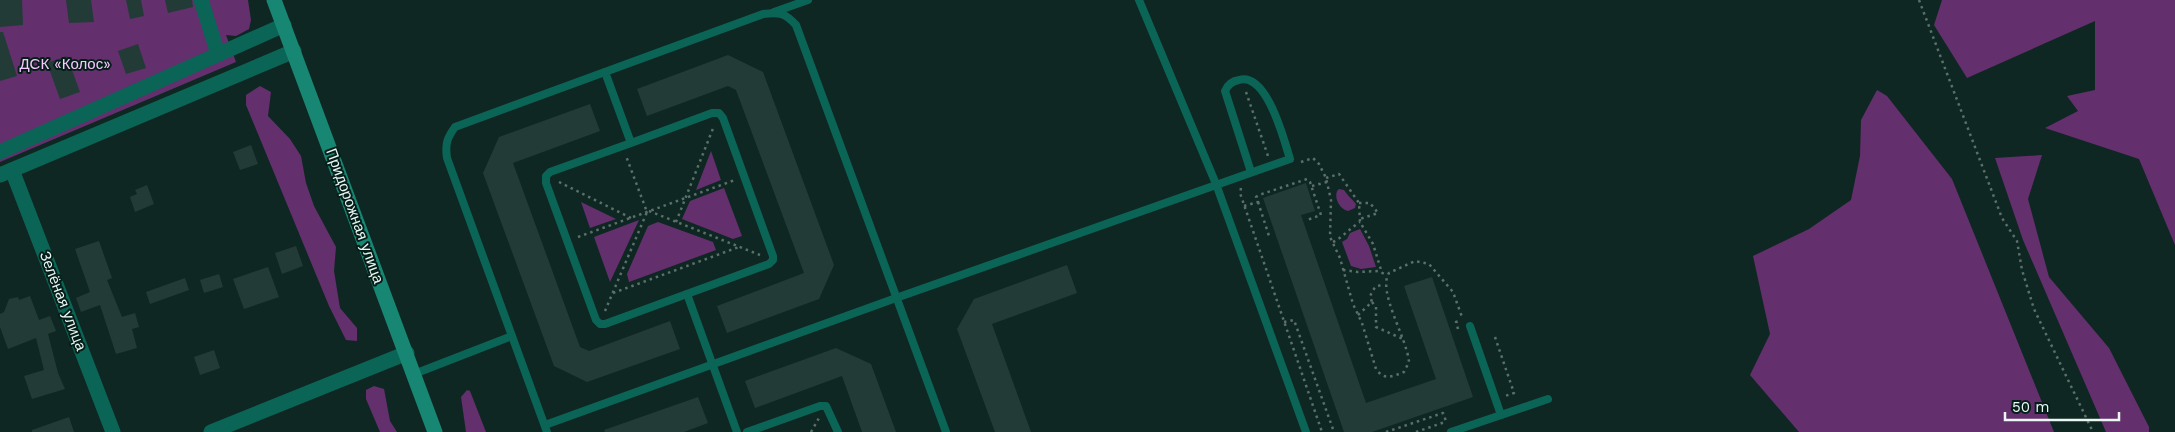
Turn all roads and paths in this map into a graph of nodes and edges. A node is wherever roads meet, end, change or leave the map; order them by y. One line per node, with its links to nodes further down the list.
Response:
1 (201, 0): 9 (street)
2 (274, 0): 7 (main road, Придорожная улица)
3 (808, 0): 6 (lane)
4 (1139, 0): 23 (lane)
5 (1919, 0): 78 (path)
6 (773, 12): 10 (lane); 46 (lane)
7 (284, 25): 8 (main road, Придорожная улица); 9 (street)
8 (294, 51): 18 (street); 56 (main road, Придорожная улица)
9 (218, 54): 15 (street)
10 (605, 72): 13 (lane); 53 (lane)
11 (1244, 88): 17 (path)
12 (719, 113): 13 (lane); 21 (lane); 26 (path)
13 (631, 142): 14 (lane)
14 (623, 146): 20 (lane); 30 (path)
15 (0, 152)
16 (1297, 163): 22 (path)
17 (1271, 165): 19 (lane); 19 (lane)
18 (6, 172): 65 (street, Зелёная улица)
19 (1251, 172): 23 (lane)
20 (546, 176): 31 (path); 36 (lane)
21 (744, 177): 26 (path); 39 (lane)
22 (1326, 180): 25 (path); 28 (path); 37 (path)
23 (1216, 184): 46 (lane); 72 (lane)
24 (1241, 186): 29 (path)
25 (1312, 186): 27 (path); 32 (path)
26 (685, 198): 30 (path); 34 (path)
27 (1258, 202): 29 (path); 35 (path)
28 (1359, 203): 33 (path); 33 (path)
29 (1244, 206): 49 (path)
30 (648, 212): 31 (path); 34 (path); 44 (path)
31 (632, 218): 36 (path)
32 (1307, 220)
33 (1360, 220): 37 (path); 41 (path)
34 (676, 222): 38 (path)
35 (1269, 236)
36 (567, 241): 50 (lane)
37 (1333, 242): 40 (path)
38 (739, 247): 39 (path); 44 (path)
39 (773, 260): 45 (lane)
40 (1343, 270): 41 (path); 48 (path)
41 (1382, 272): 42 (path)
42 (1387, 275): 43 (path); 52 (path)
43 (1384, 284): 47 (path); 55 (path)
44 (613, 293): 50 (path)
45 (687, 294): 50 (lane); 57 (lane)
46 (896, 298): 57 (lane); 71 (lane)
47 (1372, 302): 48 (path); 55 (path)
48 (1358, 315): 55 (path)
49 (1284, 322): 73 (path); 74 (path)
50 (600, 324)
51 (1470, 326): 59 (lane)
52 (1459, 331)
53 (512, 336): 58 (lane); 64 (lane)
54 (1495, 337): 59 (path)
55 (1403, 338)
56 (407, 353): 58 (main road, Придорожная улица); 66 (street)
57 (712, 364): 64 (lane); 68 (lane)
58 (414, 374): 67 (main road, Придорожная улица)
59 (1495, 399): 61 (lane)
60 (1548, 399): 61 (lane)
61 (1501, 415): 77 (lane)
62 (1454, 419): 63 (path)
63 (1446, 422): 75 (path); 76 (path)
64 (546, 429)
65 (113, 432)
66 (211, 432)
67 (435, 432)
68 (737, 432)
69 (747, 432): 70 (lane)
70 (838, 432)
71 (946, 432)
72 (1306, 432)
73 (1322, 432)
74 (1334, 432)
75 (1386, 432)
76 (1416, 432)
77 (1451, 432)
78 (2093, 432)

